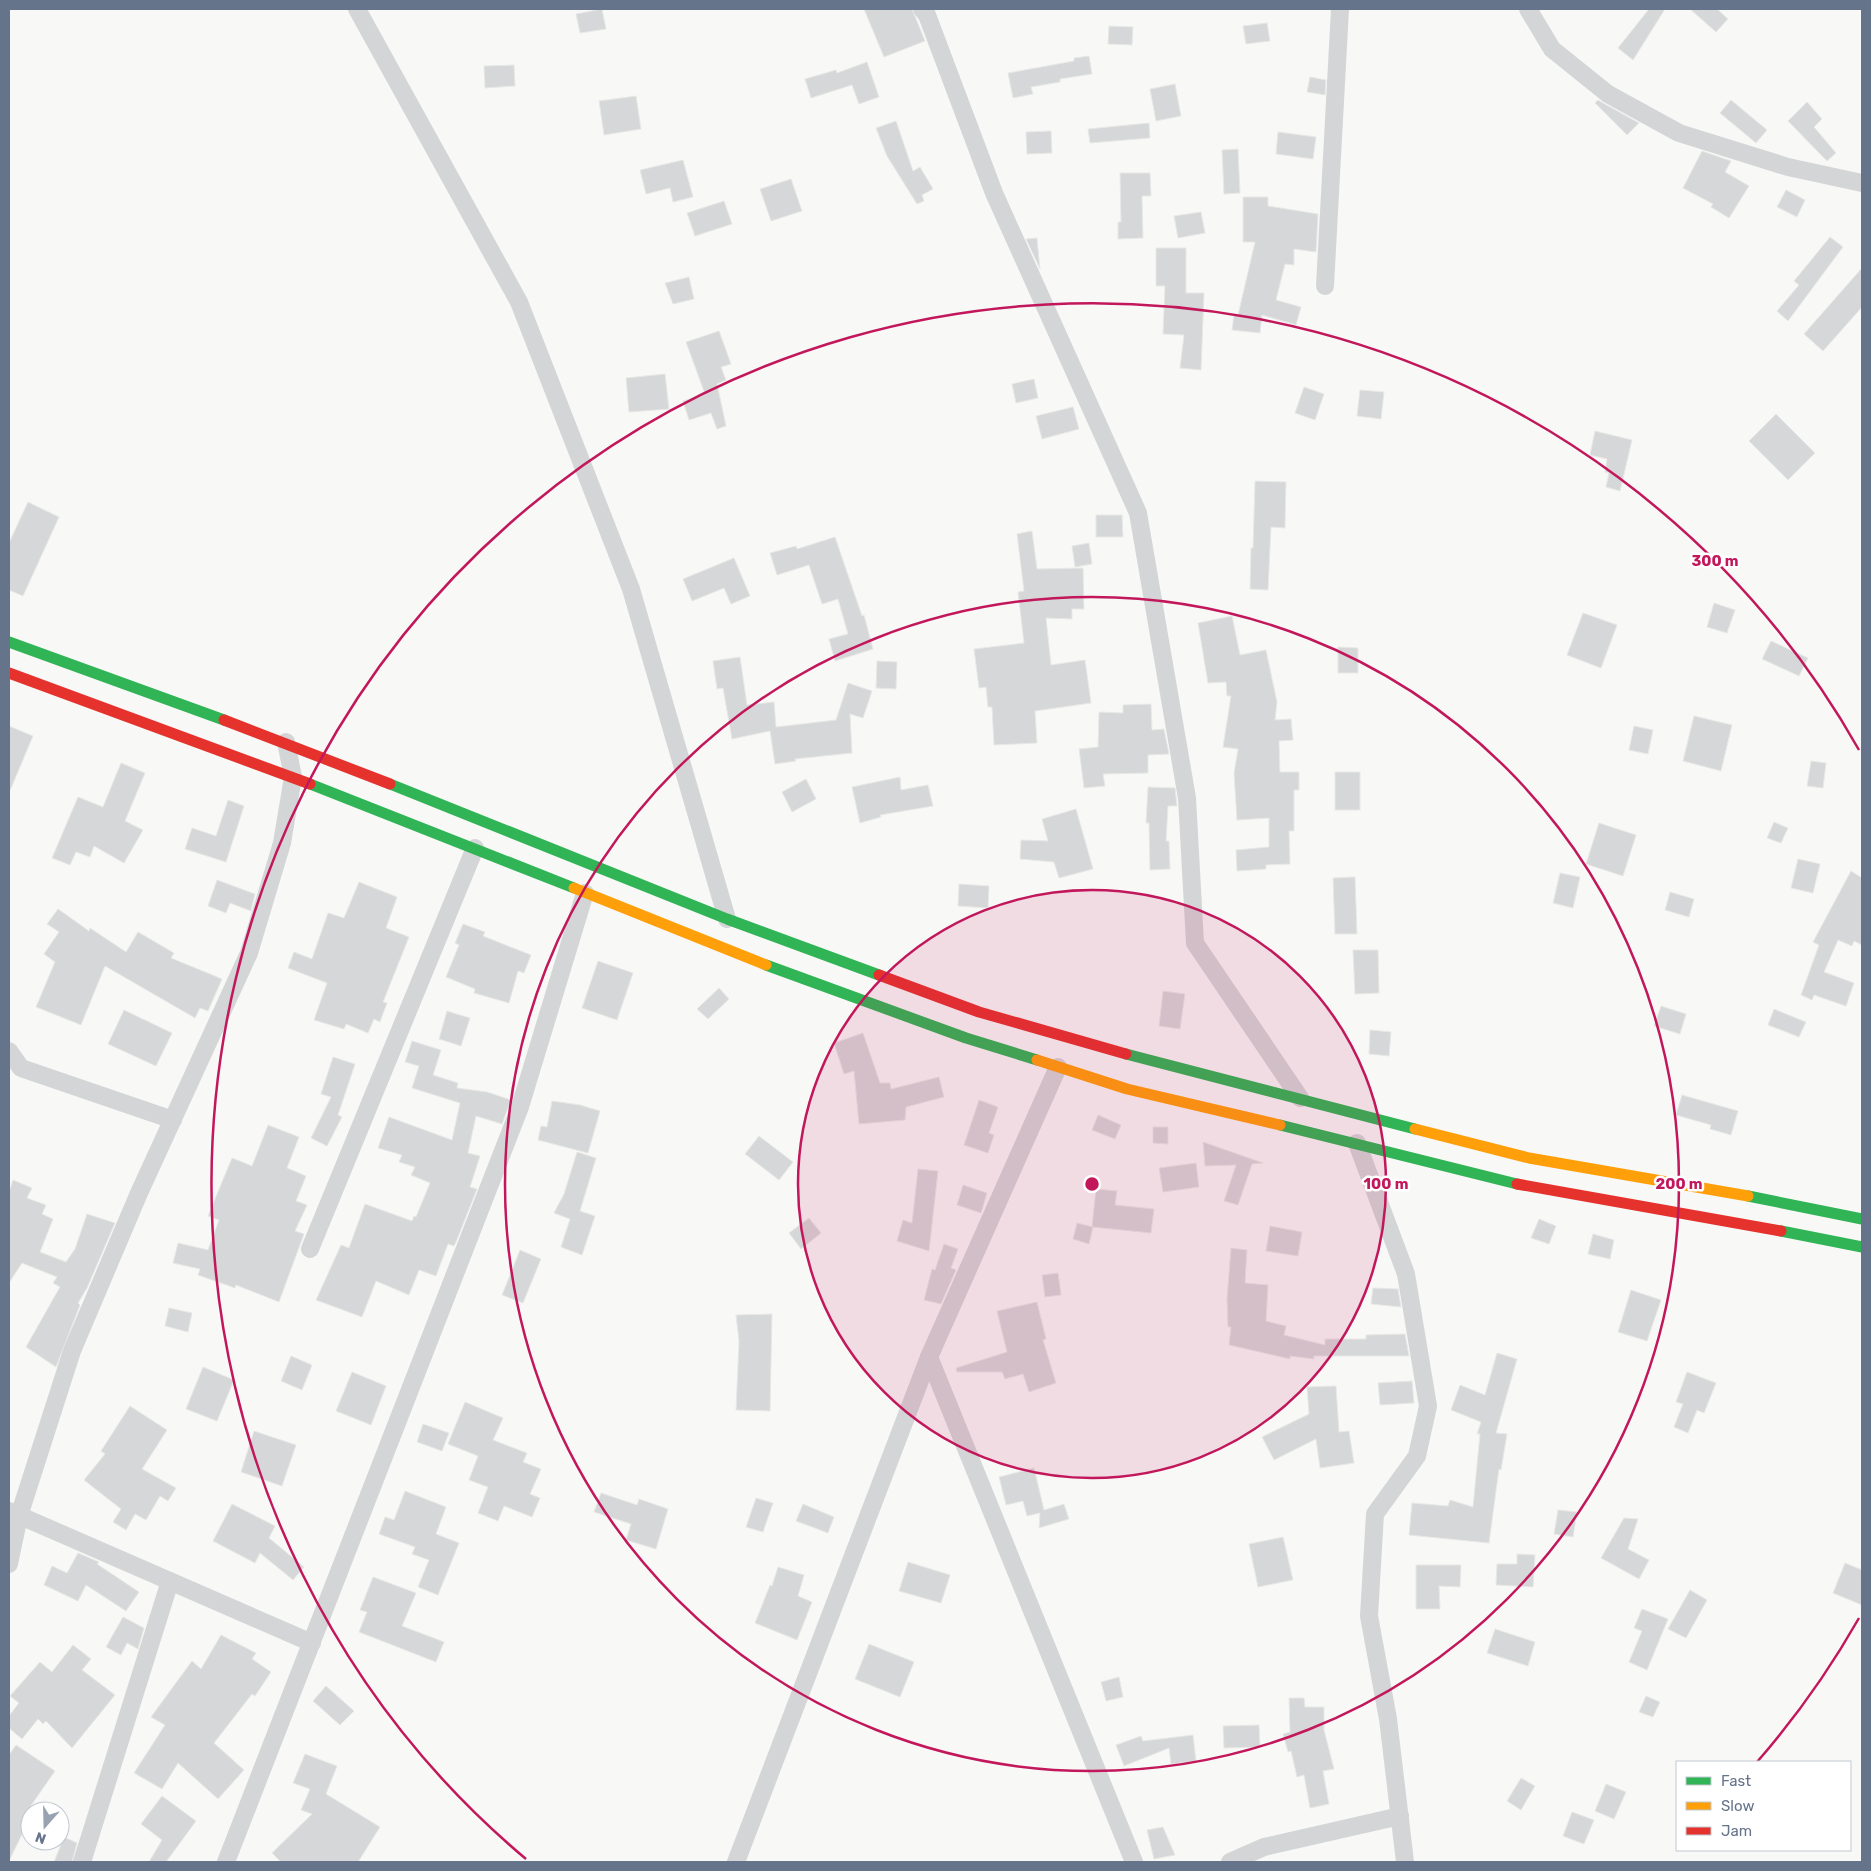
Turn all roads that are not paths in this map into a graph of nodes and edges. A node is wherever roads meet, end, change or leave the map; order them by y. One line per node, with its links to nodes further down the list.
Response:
1 (358, 9): 13 (street)
2 (922, 9): 16 (street)
3 (1340, 9): 6 (street)
4 (1528, 9): 5 (street)
5 (1862, 183)
6 (1324, 286)
7 (9, 642): 9 (main road)
8 (9, 673): 10 (main road)
9 (286, 742): 10 (street); 13 (main road)
10 (293, 777): 11 (main road); 17 (street)
11 (475, 848): 12 (main road); 21 (street)
12 (586, 893): 15 (main road); 26 (street)
13 (727, 919): 16 (main road)
14 (9, 1051): 17 (street)
15 (1058, 1067): 18 (main road); 22 (street)
16 (1300, 1098): 19 (main road)
17 (173, 1120): 23 (street)
18 (1356, 1143): 20 (main road); 27 (street)
19 (1862, 1219)
20 (1862, 1247)
21 (310, 1250)
22 (929, 1357): 30 (street); 31 (street)
23 (14, 1513): 24 (street); 25 (street)
24 (9, 1564)
25 (170, 1581): 26 (street); 28 (street)
26 (312, 1643): 29 (street)
27 (1400, 1816): 32 (street); 33 (street)
28 (82, 1862)
29 (226, 1862)
30 (736, 1862)
31 (1134, 1862)
32 (1230, 1862)
33 (1405, 1862)

